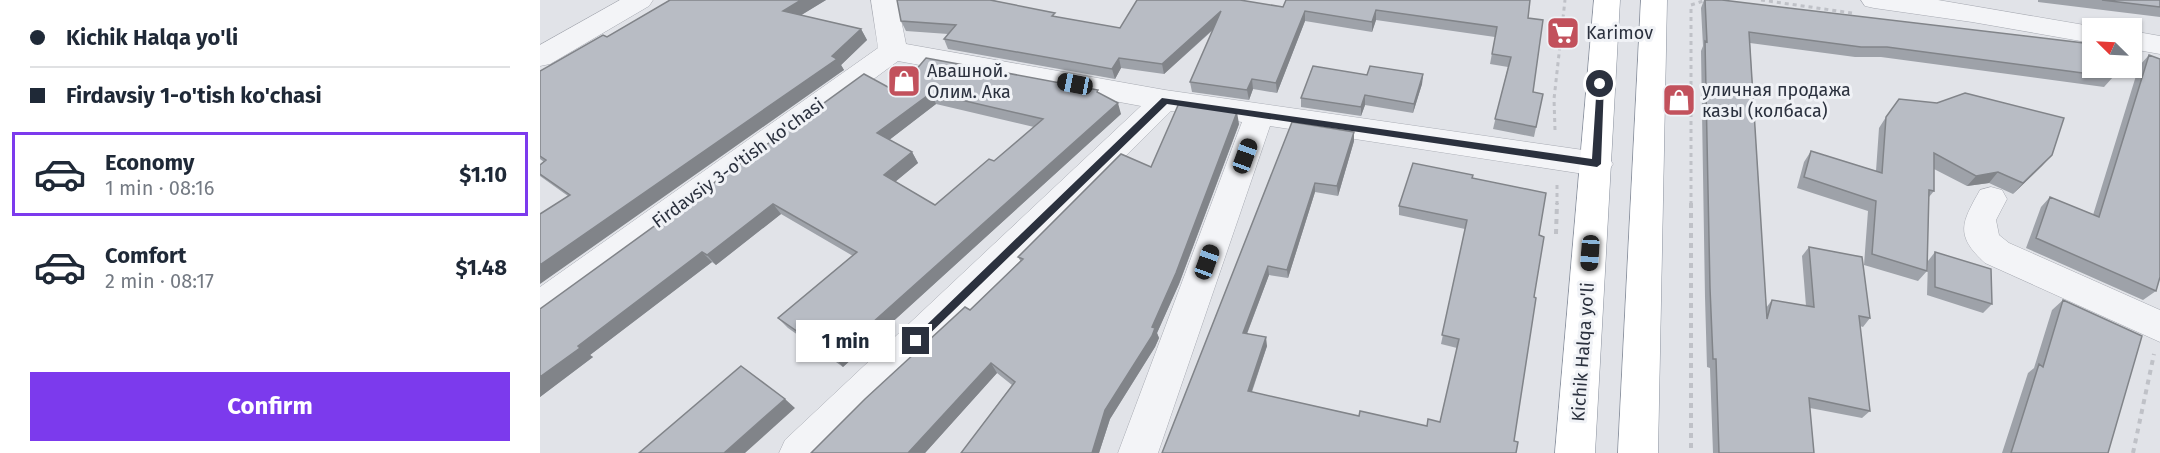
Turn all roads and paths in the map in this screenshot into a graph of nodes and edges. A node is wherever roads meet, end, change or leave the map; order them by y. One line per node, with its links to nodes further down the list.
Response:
1 (640, 0): 13 (street)
2 (884, 0): 12 (street)
3 (1565, 0): 16 (path)
4 (1607, 0): 17 (highway, Kichik Halqa yo'li)
5 (1654, 0): 25 (highway)
6 (1706, 0): 26 (path)
7 (1874, 0): 8 (street)
8 (1970, 7): 9 (street)
9 (2082, 32)
10 (2142, 42): 11 (street)
11 (2160, 45)
12 (893, 51): 14 (street); 20 (street, Firdavsiy 3-o'tish ko'chasi)
13 (540, 57)
14 (1165, 100): 15 (street); 22 (street)
15 (1260, 113): 16 (street); 23 (street)
16 (1560, 157): 17 (street); 19 (path)
17 (1597, 164): 24 (highway, Kichik Halqa yo'li)
18 (1991, 199): 21 (street)
19 (1556, 243)
20 (540, 306)
21 (2160, 327): 27 (path)
22 (799, 453)
23 (1138, 453)
24 (1575, 453)
25 (1638, 453)
26 (1691, 453)
27 (2133, 453)

